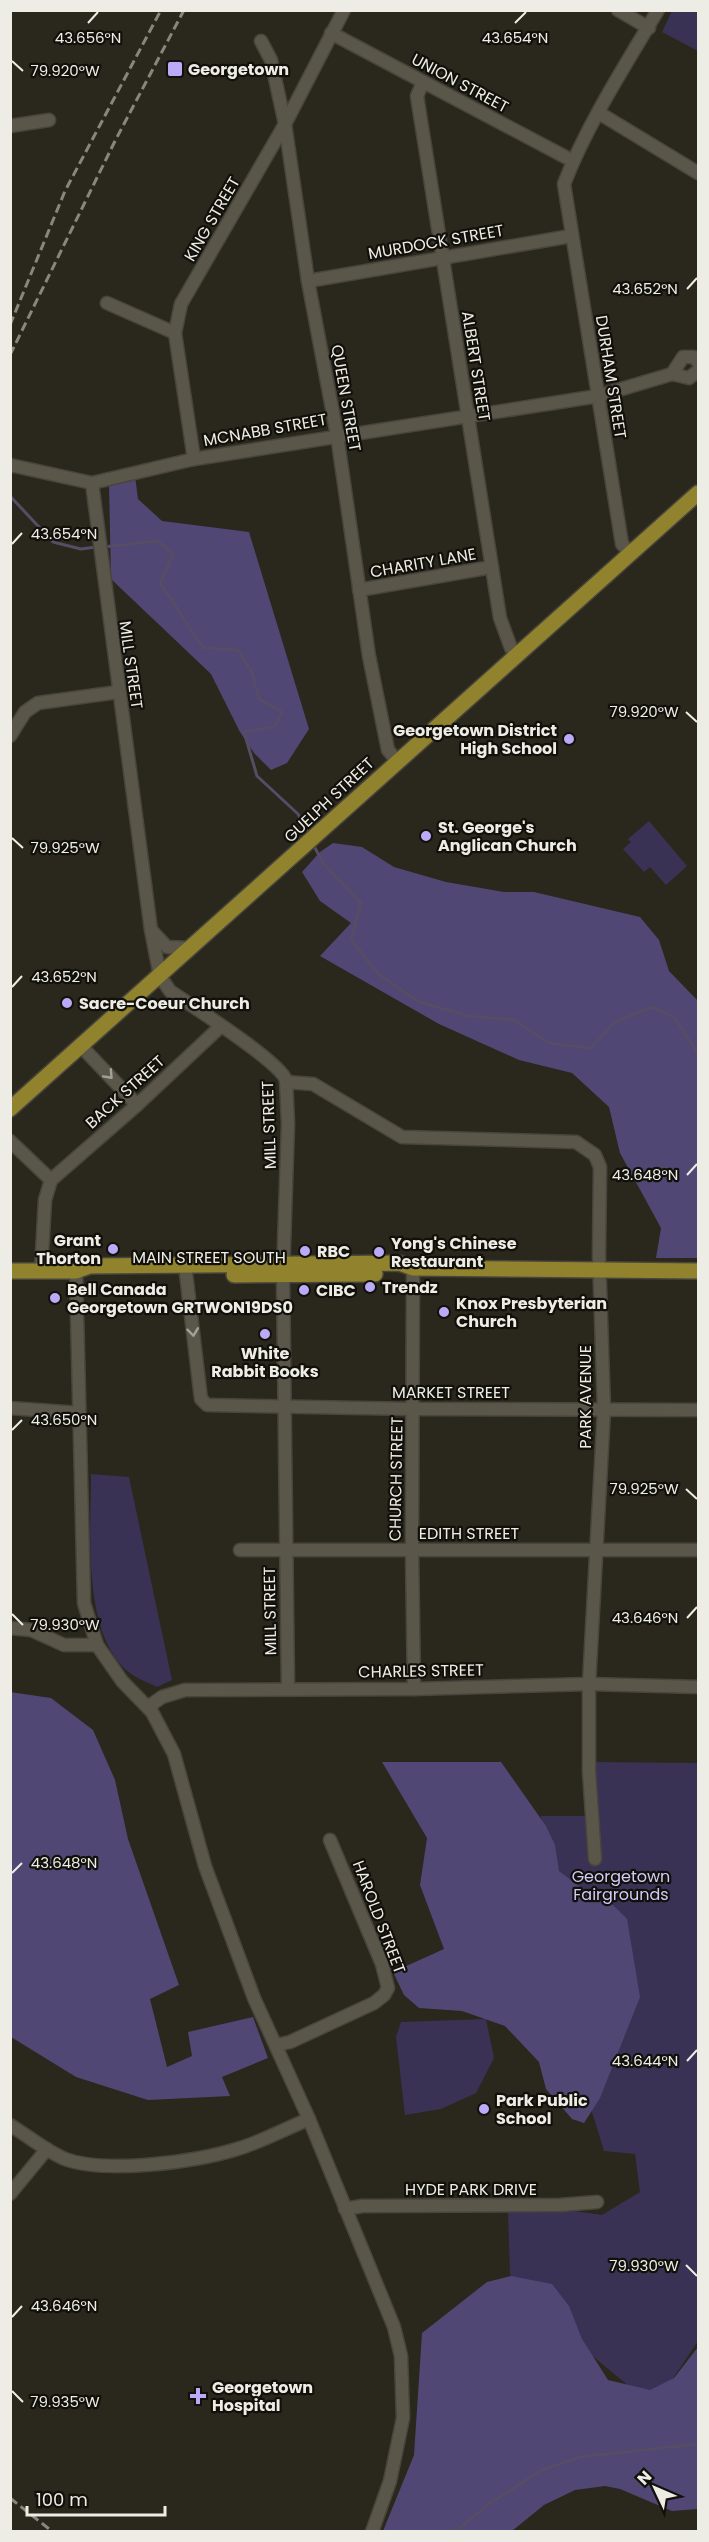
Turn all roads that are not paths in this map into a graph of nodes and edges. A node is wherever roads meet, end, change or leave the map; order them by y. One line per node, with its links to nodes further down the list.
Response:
1 (344, 10): 5 (street, KING STREET)
2 (618, 10): 4 (street)
3 (658, 10): 4 (street, DURHAM STREET)
4 (649, 28): 8 (street, DURHAM STREET)
5 (331, 33): 7 (street, UNION STREET); 10 (street, KING STREET)
6 (261, 41): 10 (street, QUEEN STREET)
7 (423, 82): 12 (street, UNION STREET); 15 (street, ALBERT STREET)
8 (599, 113): 12 (street, DURHAM STREET); 13 (street)
9 (49, 120): 11 (street)
10 (285, 124): 16 (street, QUEEN STREET); 18 (street, KING STREET)
11 (10, 126)
12 (573, 161): 14 (street, DURHAM STREET)
13 (699, 173)
14 (571, 236): 15 (street, MURDOCK STREET); 22 (street, DURHAM STREET)
15 (442, 258): 16 (street, MURDOCK STREET); 23 (street, ALBERT STREET)
16 (308, 281): 24 (street, QUEEN STREET)
17 (107, 303): 18 (street)
18 (175, 333): 25 (street, KING STREET)
19 (699, 362): 21 (street)
20 (699, 371): 21 (street)
21 (672, 374): 22 (street, MCNABB STREET)
22 (598, 396): 23 (street, MCNABB STREET); 29 (street, DURHAM STREET)
23 (468, 417): 24 (street, MCNABB STREET); 30 (street, ALBERT STREET)
24 (337, 435): 25 (street, MCNABB STREET); 31 (street, QUEEN STREET)
25 (194, 459): 27 (street, MCNABB STREET)
26 (10, 465): 27 (street, MCNABB STREET)
27 (92, 483): 33 (street, MILL STREET)
28 (699, 493): 29 (main road, GUELPH STREET)
29 (631, 554): 32 (main road, GUELPH STREET)
30 (492, 567): 31 (street, CHARITY LANE); 32 (street, ALBERT STREET)
31 (359, 590): 35 (street, QUEEN STREET)
32 (516, 654): 35 (main road, GUELPH STREET)
33 (118, 692): 34 (street); 36 (street, MILL STREET)
34 (10, 736)
35 (398, 761): 37 (main road, GUELPH STREET)
36 (151, 930): 37 (street); 38 (street, MILL STREET)
37 (190, 948): 38 (main road, GUELPH STREET)
38 (160, 976): 39 (street, MILL STREET); 40 (main road, GUELPH STREET)
39 (220, 1027): 41 (street, MILL STREET); 42 (street, BACK STREET)
40 (81, 1046): 42 (street, one-way to 42); 43 (main road, GUELPH STREET)
41 (286, 1082): 47 (street, PARK AVENUE); 51 (street, MILL STREET)
42 (137, 1105): 45 (street, BACK STREET)
43 (10, 1109)
44 (10, 1141): 45 (street)
45 (51, 1180): 52 (street)
46 (413, 1268): 47 (main road, MAIN STREET SOUTH); 51 (main road, MAIN STREET SOUTH); 56 (street, CHURCH STREET)
47 (600, 1269): 53 (main road, MAIN STREET SOUTH); 57 (street, PARK AVENUE)
48 (10, 1270): 52 (main road, MAIN STREET SOUTH)
49 (76, 1270): 50 (main road, MAIN STREET SOUTH); 52 (main road, MAIN STREET SOUTH); 59 (street)
50 (185, 1270): 51 (main road, MAIN STREET SOUTH); 54 (street, MARKET STREET, one-way to 54)
51 (284, 1270): 54 (street, MILL STREET)
52 (41, 1271)
53 (699, 1271)
54 (285, 1407): 56 (street, MARKET STREET); 60 (street, MILL STREET)
55 (10, 1408): 59 (street)
56 (414, 1409): 57 (street, MARKET STREET); 62 (street, CHURCH STREET)
57 (604, 1410): 58 (street, MARKET STREET); 61 (street, PARK AVENUE)
58 (699, 1410)
59 (79, 1413): 66 (street)
60 (285, 1549): 62 (street, EDITH STREET); 64 (street, EDITH STREET); 69 (street, MILL STREET)
61 (597, 1549): 62 (street, EDITH STREET); 63 (street, EDITH STREET); 67 (street, PARK AVENUE)
62 (412, 1550): 70 (street, CHURCH STREET)
63 (699, 1550)
64 (240, 1551)
65 (10, 1628): 66 (street)
66 (97, 1645): 71 (street)
67 (589, 1684): 68 (street, CHARLES STREET); 70 (street, CHARLES STREET); 73 (street, PARK AVENUE)
68 (699, 1687)
69 (288, 1688): 70 (street, CHARLES STREET); 71 (street, CHARLES STREET)
70 (414, 1689)
71 (148, 1707): 74 (street)
72 (330, 1840): 74 (street, HAROLD STREET)
73 (595, 1859)
74 (276, 2045): 75 (street)
75 (309, 2119): 77 (street); 80 (street)
76 (10, 2125): 77 (street)
77 (47, 2149): 78 (street)
78 (10, 2194)
79 (597, 2202): 80 (street, HYDE PARK DRIVE)
80 (345, 2209): 81 (street)
81 (372, 2532)

